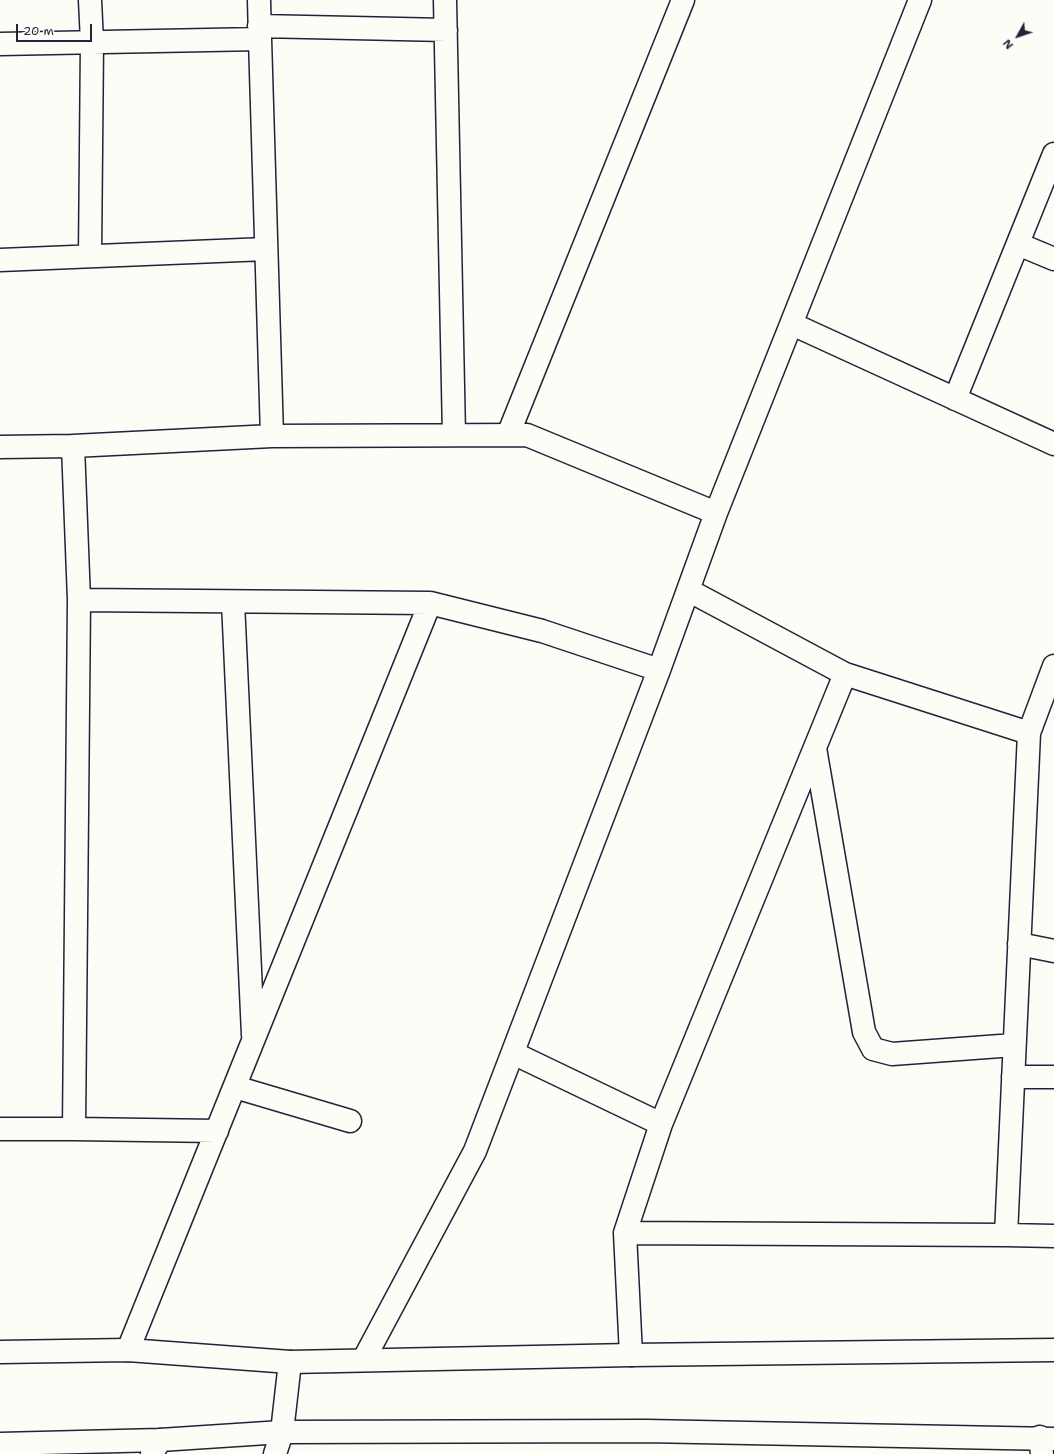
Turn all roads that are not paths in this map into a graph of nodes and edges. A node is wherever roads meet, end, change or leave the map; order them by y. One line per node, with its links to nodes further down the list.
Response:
1 (90, 0): 8 (street)
2 (260, 0): 7 (street)
3 (445, 0): 6 (street)
4 (684, 0): 19 (street)
5 (920, 0): 16 (street)
6 (446, 30): 7 (street); 18 (street)
7 (260, 32): 8 (street); 12 (street)
8 (92, 42): 9 (street); 13 (street)
9 (0, 44)
10 (1054, 154): 11 (street)
11 (1018, 244): 14 (street); 17 (street)
12 (266, 249): 13 (street); 20 (street)
13 (90, 256): 15 (street)
14 (1054, 259)
15 (0, 260)
16 (792, 324): 17 (street); 24 (street)
17 (955, 399): 21 (street)
18 (454, 435): 19 (street); 20 (street)
19 (508, 435): 24 (street)
20 (272, 436): 23 (street)
21 (1054, 444)
22 (0, 446): 23 (street)
23 (73, 446): 26 (street)
24 (716, 514): 25 (street)
25 (688, 590): 30 (street); 31 (street)
26 (79, 600): 27 (street); 44 (street)
27 (233, 602): 28 (street); 36 (street)
28 (430, 604): 30 (street); 36 (street)
29 (1054, 666): 32 (street)
30 (659, 670): 38 (street)
31 (845, 674): 32 (street); 33 (street)
32 (1029, 733): 34 (street)
33 (815, 748): 37 (street); 43 (street)
34 (1019, 944): 35 (street); 37 (street)
35 (1054, 952)
36 (253, 1042): 41 (street)
37 (1014, 1045): 39 (street)
38 (513, 1053): 43 (street); 54 (street)
39 (1013, 1077): 40 (street); 48 (street)
40 (1054, 1077)
41 (235, 1087): 42 (street); 46 (street)
42 (350, 1121)
43 (661, 1124): 47 (street)
44 (74, 1128): 45 (street); 46 (street)
45 (0, 1129)
46 (217, 1131): 50 (street)
47 (625, 1233): 48 (street); 53 (street)
48 (1006, 1235): 49 (street)
49 (1054, 1236)
50 (128, 1350): 52 (street); 55 (street)
51 (1054, 1350): 53 (street)
52 (0, 1352)
53 (631, 1355): 54 (street)
54 (364, 1359): 55 (street)
55 (290, 1362): 56 (street)
56 (282, 1432): 57 (street); 59 (street); 60 (street)
57 (1045, 1443)
58 (0, 1444): 59 (street)
59 (156, 1447)
60 (275, 1454)

